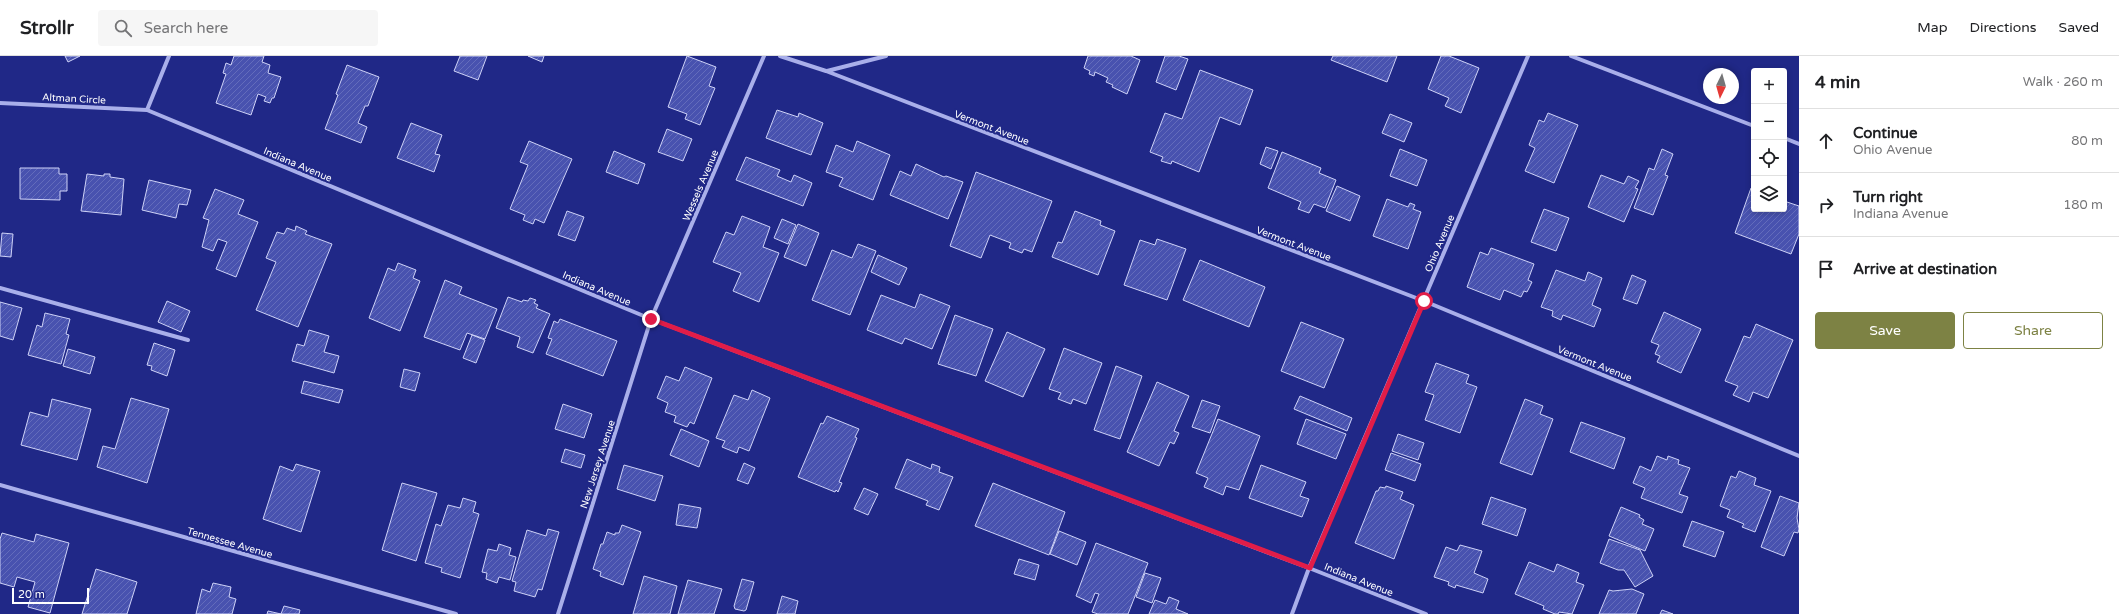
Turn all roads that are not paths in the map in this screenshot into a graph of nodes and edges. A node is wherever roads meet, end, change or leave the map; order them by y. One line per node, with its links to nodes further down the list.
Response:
1 (169, 56): 9 (street)
2 (764, 56): 15 (street, Wessels Avenue)
3 (780, 56): 7 (street, Vermont Avenue)
4 (886, 56): 7 (street)
5 (1528, 56): 14 (street, Ohio Avenue)
6 (1571, 56): 10 (street)
7 (826, 72): 14 (street, Vermont Avenue)
8 (0, 102): 9 (street, Altman Circle)
9 (147, 110): 15 (street, Indiana Avenue)
10 (1751, 125)
11 (1787, 139): 12 (street)
12 (1799, 144)
13 (0, 288): 16 (street)
14 (1424, 301): 17 (street, Vermont Avenue); 19 (street, Ohio Avenue)
15 (651, 319): 19 (street, Indiana Avenue); 21 (street, New Jersey Avenue)
16 (188, 340)
17 (1799, 456)
18 (0, 485): 20 (street, Tennessee Avenue)
19 (1310, 568): 22 (street, Ohio Avenue); 23 (street, Indiana Avenue)
20 (456, 614)
21 (558, 614)
22 (1292, 614)
23 (1426, 614)

